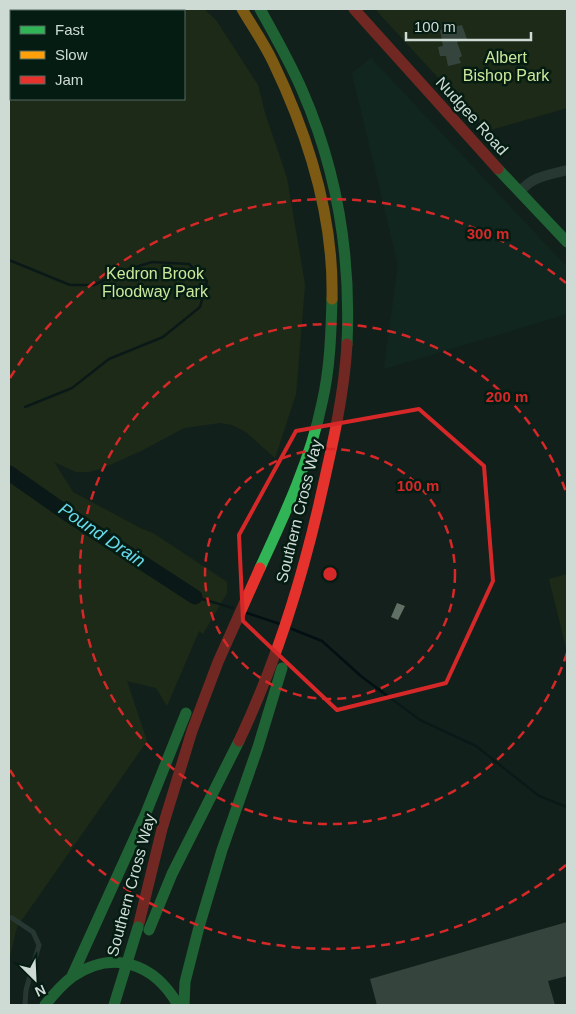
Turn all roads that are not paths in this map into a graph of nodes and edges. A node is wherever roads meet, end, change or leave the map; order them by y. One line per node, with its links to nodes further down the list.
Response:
1 (242, 9): 7 (main road, Southern Cross Way)
2 (260, 9): 8 (main road, Southern Cross Way)
3 (354, 9): 5 (main road, Nudgee Road)
4 (567, 170): 5 (street)
5 (520, 192): 6 (main road, Nudgee Road)
6 (567, 242)
7 (228, 632): 10 (main road, Southern Cross Way); 12 (main road)
8 (285, 639): 10 (main road, Southern Cross Way); 18 (main road)
9 (12, 918): 14 (lane)
10 (145, 932): 16 (main road, Southern Cross Way, bridge)
11 (141, 958): 13 (main road, Southern Cross Way)
12 (72, 976): 15 (main road); 17 (main road)
13 (135, 977)
14 (25, 1005)
15 (45, 1005)
16 (114, 1005)
17 (178, 1005)
18 (184, 1005)

